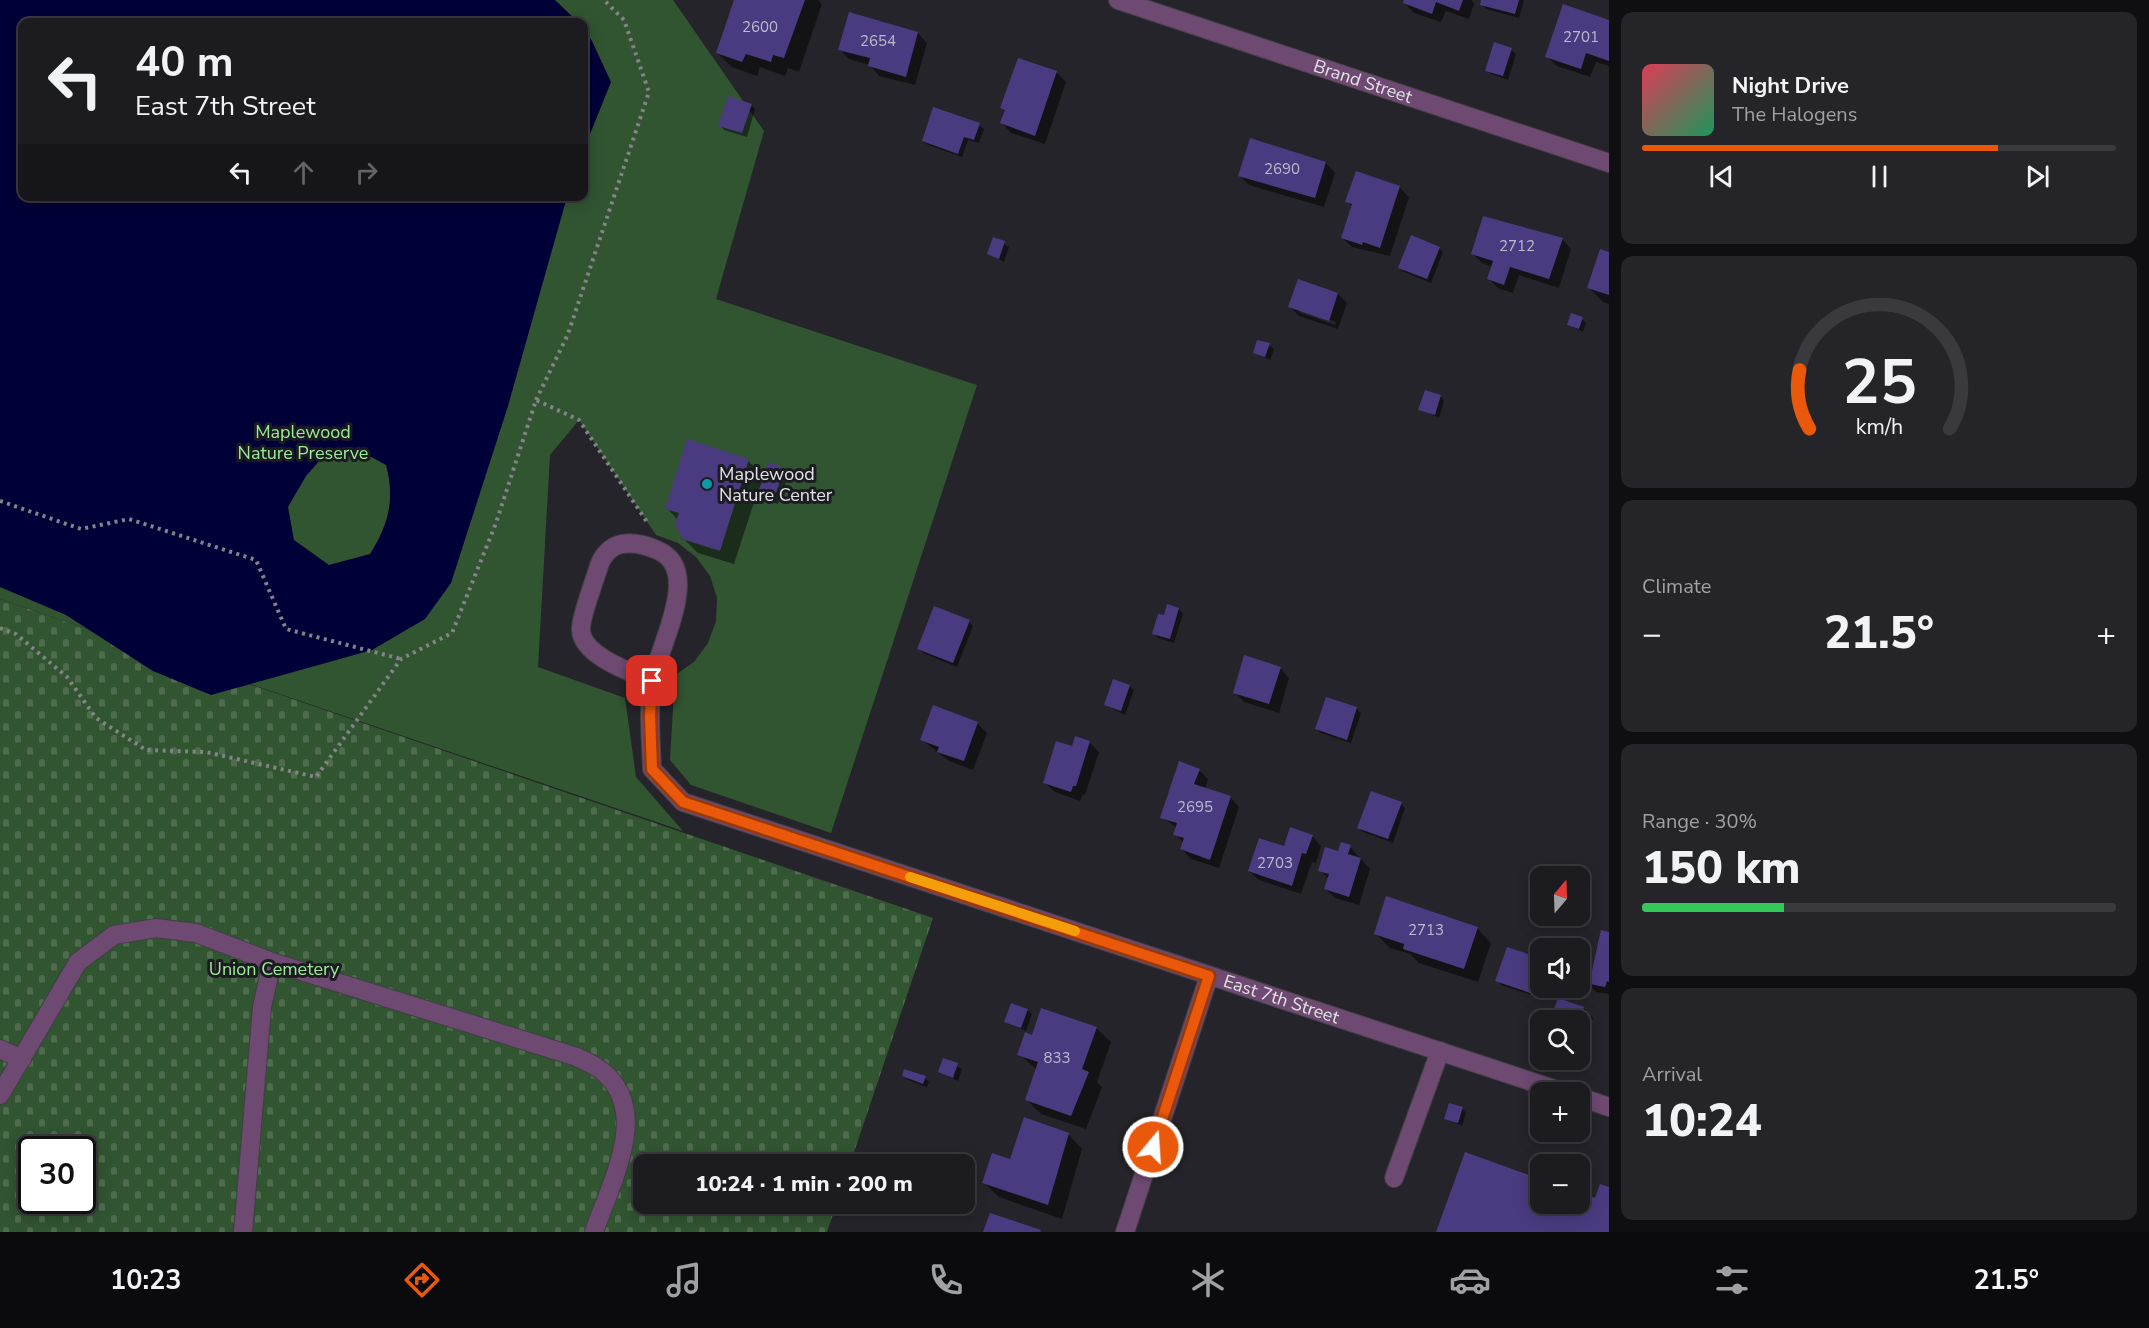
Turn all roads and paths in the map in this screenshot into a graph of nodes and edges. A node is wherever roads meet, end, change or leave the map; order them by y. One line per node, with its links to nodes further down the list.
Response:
1 (604, 0): 4 (path)
2 (1118, 0): 3 (street, Brand Street)
3 (1609, 163)
4 (536, 400): 6 (path); 8 (path)
5 (0, 501): 8 (path)
6 (649, 526)
7 (0, 628): 8 (path)
8 (401, 659)
9 (652, 681): 9 (street, East 7th Street); 11 (street, East 7th Street)
10 (272, 962): 14 (street); 20 (street); 21 (street)
11 (1209, 976): 13 (street, East 7th Street); 22 (street)
12 (0, 1049): 14 (street)
13 (1440, 1051): 15 (street, East 7th Street); 19 (street)
14 (22, 1059): 16 (street)
15 (1533, 1082)
16 (0, 1095)
17 (1590, 1100): 18 (street)
18 (1609, 1107)
19 (1394, 1178)
20 (243, 1232)
21 (594, 1232)
22 (1125, 1232)

